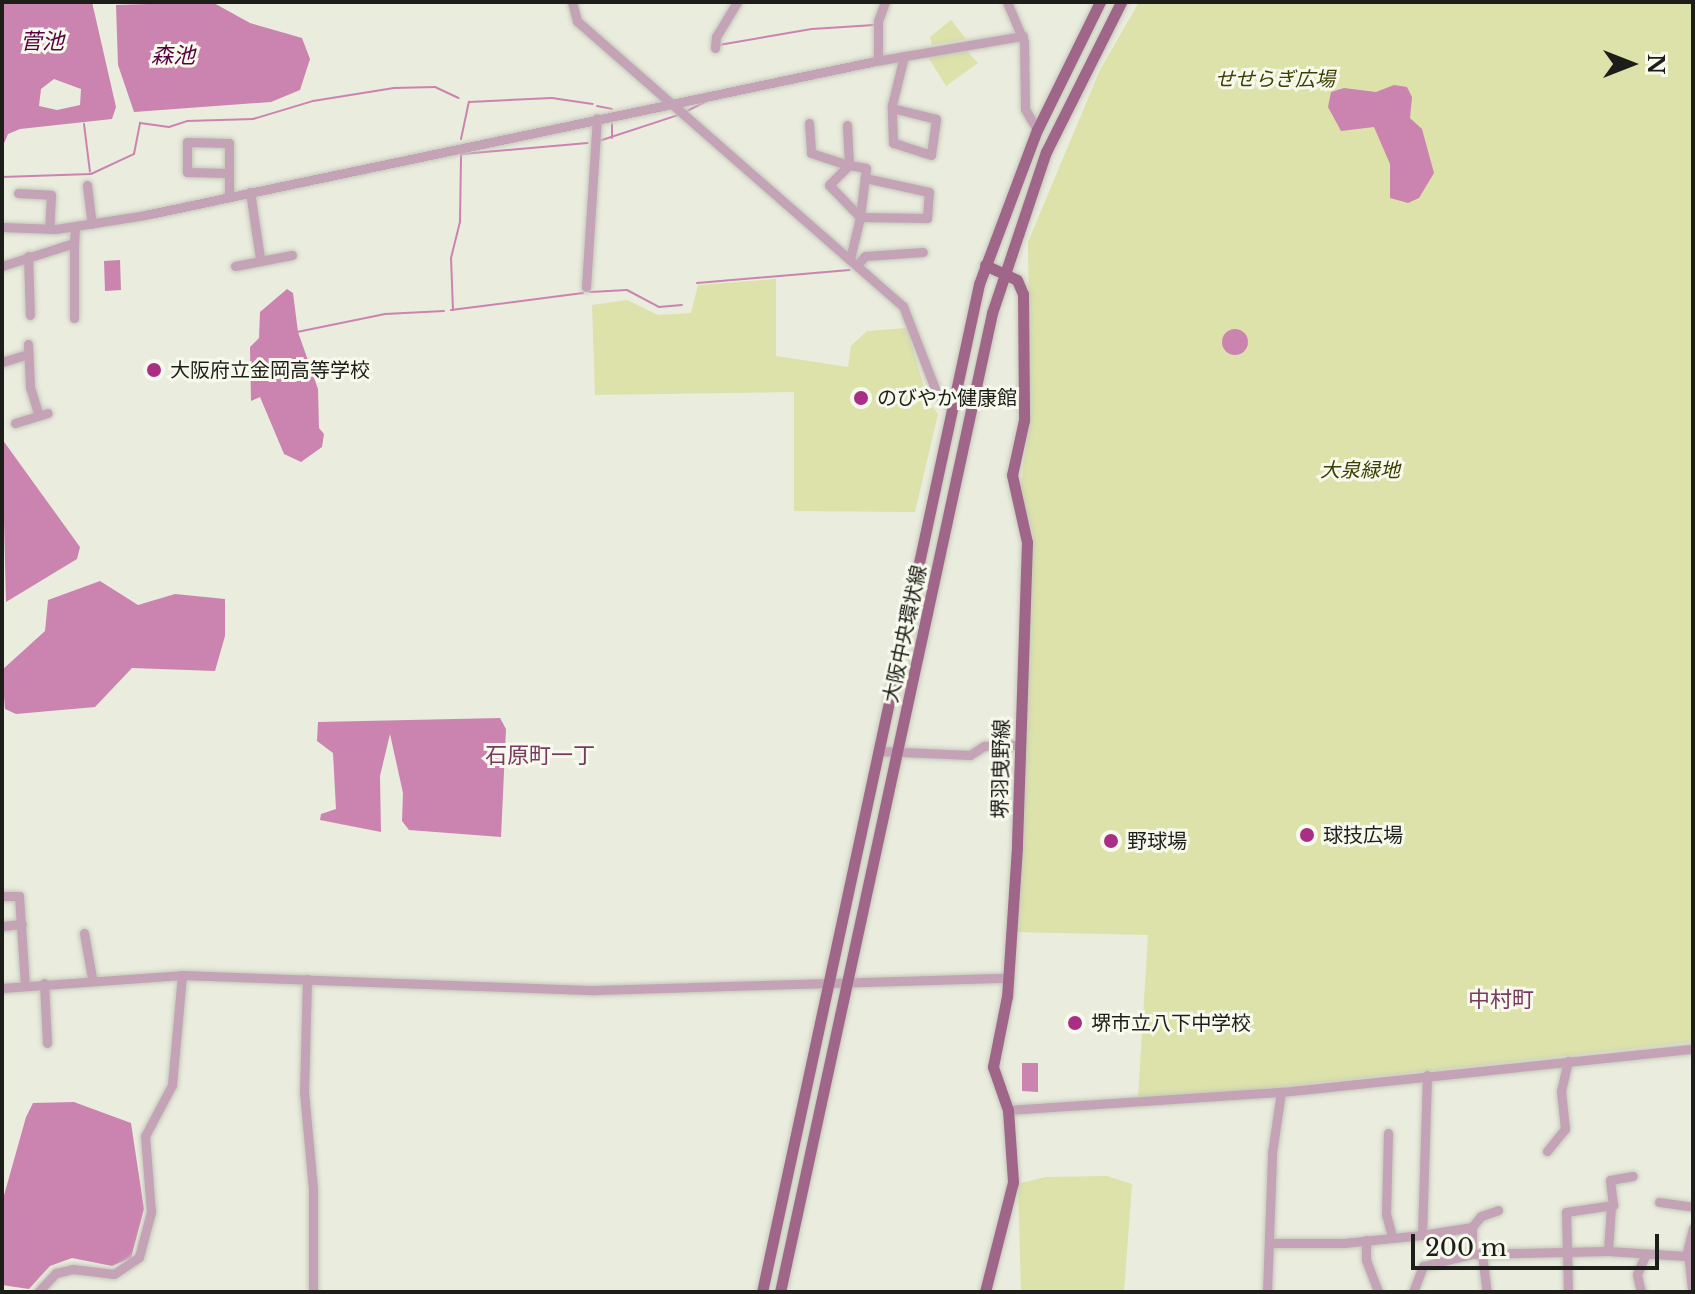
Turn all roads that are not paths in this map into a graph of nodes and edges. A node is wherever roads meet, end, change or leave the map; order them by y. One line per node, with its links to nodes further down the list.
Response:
1 (572, 2): 11 (street)
2 (737, 2): 8 (street)
3 (885, 2): 10 (street)
4 (1007, 2): 7 (street)
5 (1100, 2): 16 (main road, 大阪中央環状線)
6 (1121, 2): 38 (main road, 大阪中央環状線)
7 (1023, 36): 9 (street); 16 (street)
8 (715, 48)
9 (904, 56): 10 (street); 12 (street)
10 (878, 60): 11 (street)
11 (671, 103): 13 (street); 34 (street)
12 (892, 108): 12 (street)
13 (597, 118): 21 (street); 39 (street)
14 (809, 123): 17 (street)
15 (847, 125): 17 (street)
16 (1037, 130): 35 (main road, 大阪中央環状線)
17 (849, 165): 19 (street); 24 (street)
18 (229, 173): 18 (street); 23 (street)
19 (865, 178): 24 (street); 24 (street)
20 (87, 185): 25 (street)
21 (250, 192): 23 (street); 33 (street)
22 (18, 193): 28 (street)
23 (229, 197): 25 (street)
24 (860, 217): 34 (street)
25 (92, 224): 27 (street)
26 (2, 227): 28 (street)
27 (75, 227): 28 (street); 29 (street)
28 (49, 229)
29 (74, 243): 32 (street); 41 (street)
30 (923, 252): 34 (street)
31 (292, 255): 33 (street)
32 (28, 256): 36 (street); 40 (street)
33 (260, 258): 37 (street)
34 (853, 262): 43 (street)
35 (985, 265): 38 (main road); 43 (main road, 大阪中央環状線)
36 (2, 266)
37 (235, 266)
38 (1004, 270): 45 (main road, 堺羽曳野線); 47 (main road, 大阪中央環状線)
39 (586, 287)
40 (30, 315)
41 (74, 318)
42 (2, 362): 44 (street)
43 (952, 407): 46 (main road, 大阪中央環状線)
44 (15, 423)
45 (1019, 745): 47 (street); 54 (main road, 堺羽曳野線)
46 (879, 751): 47 (street); 57 (main road, 大阪中央環状線)
47 (898, 753): 58 (main road, 大阪中央環状線)
48 (2, 896): 49 (street)
49 (22, 924): 50 (street); 59 (street)
50 (2, 926)
51 (84, 933): 53 (street)
52 (182, 975): 53 (street); 55 (street); 85 (street)
53 (92, 978): 56 (street)
54 (1007, 978): 58 (street); 66 (main road, 堺羽曳野線)
55 (307, 979): 57 (street); 86 (street)
56 (44, 983): 59 (street); 61 (street)
57 (828, 983): 58 (street); 87 (main road, 大阪中央環状線)
58 (847, 983): 88 (main road, 大阪中央環状線)
59 (25, 986): 60 (street)
60 (2, 988)
61 (47, 1043)
62 (1693, 1049): 63 (street)
63 (1568, 1061): 64 (street); 68 (street)
64 (1427, 1075): 65 (street); 76 (street)
65 (1281, 1092): 66 (street); 79 (street)
66 (1008, 1110): 89 (main road, 堺羽曳野線)
67 (1390, 1136): 77 (street)
68 (1547, 1151)
69 (1633, 1176): 71 (street)
70 (1659, 1202): 72 (street)
71 (1611, 1206): 80 (street); 81 (street)
72 (1693, 1207)
73 (1498, 1210): 74 (street)
74 (1472, 1227): 76 (street); 82 (street)
75 (1693, 1228): 84 (street)
76 (1422, 1235): 77 (street)
77 (1392, 1237): 78 (street)
78 (1366, 1240): 79 (street); 91 (street)
79 (1269, 1243): 90 (street)
80 (1608, 1251): 81 (street); 83 (street)
81 (1568, 1253): 82 (street); 94 (street)
82 (1477, 1254): 92 (street); 93 (street)
83 (1646, 1254): 84 (street); 95 (street)
84 (1689, 1259): 96 (street)
85 (38, 1292)
86 (313, 1292)
87 (762, 1292)
88 (780, 1292)
89 (985, 1292)
90 (1267, 1292)
91 (1378, 1292)
92 (1413, 1292)
93 (1487, 1292)
94 (1568, 1292)
95 (1641, 1292)
96 (1692, 1292)

